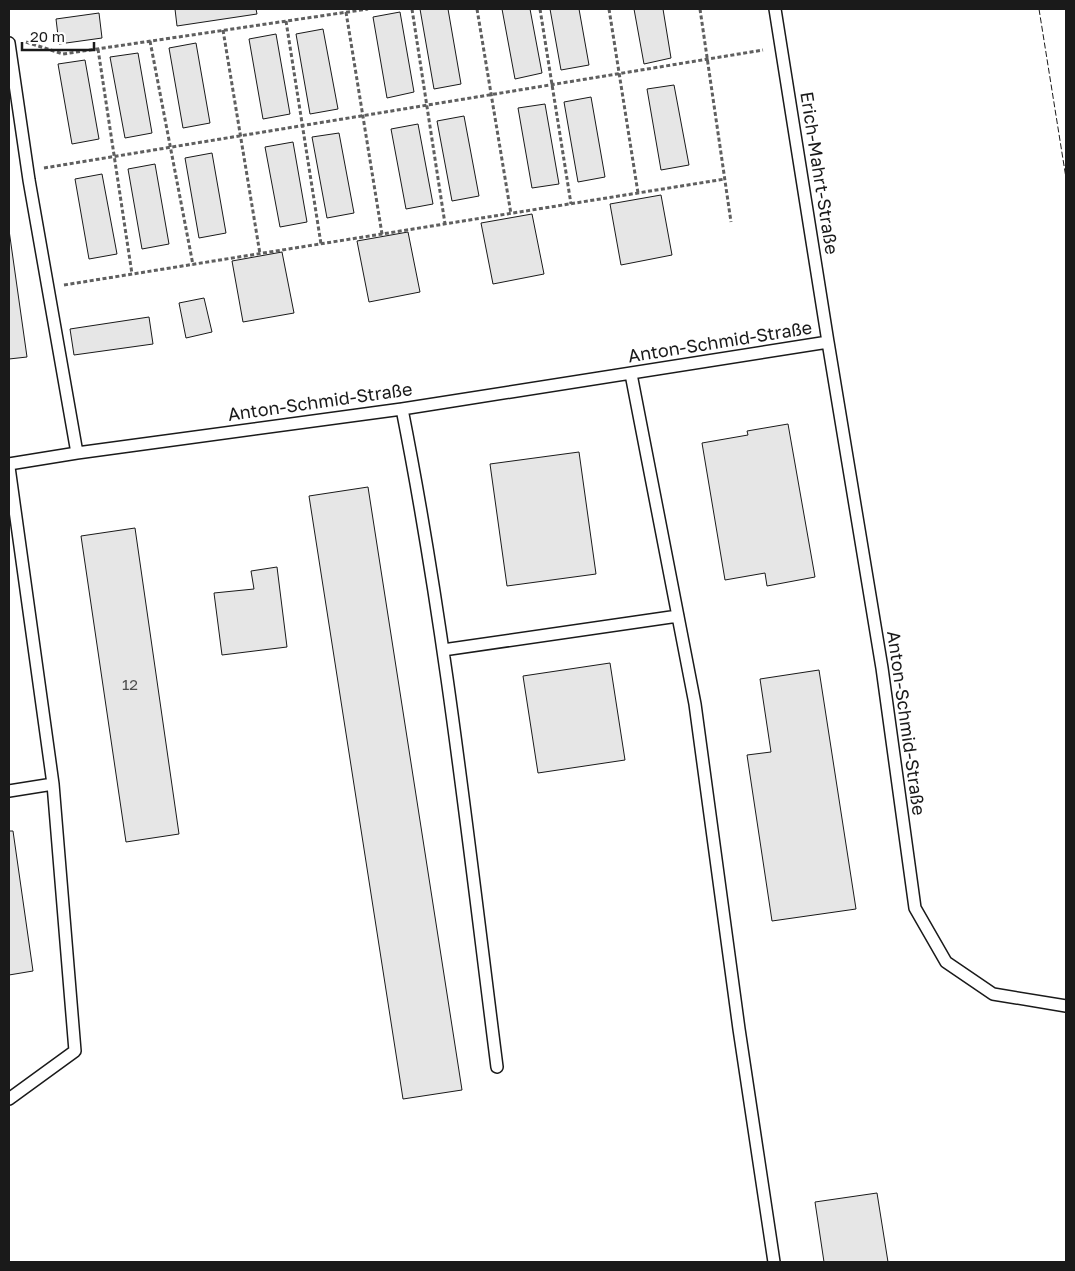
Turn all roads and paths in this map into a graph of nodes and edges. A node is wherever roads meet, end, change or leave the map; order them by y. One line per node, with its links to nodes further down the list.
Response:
1 (368, 9): 8 (path)
2 (412, 9): 19 (path)
3 (476, 9): 18 (path)
4 (540, 9): 17 (path)
5 (609, 9): 16 (path)
6 (700, 9): 15 (path)
7 (775, 9): 13 (lane, Erich-Mahrt-Straße)
8 (346, 12): 9 (path); 20 (path)
9 (286, 21): 10 (path); 21 (path)
10 (223, 30): 11 (path); 22 (path)
11 (150, 41): 14 (path); 23 (path)
12 (13, 42): 14 (path); 25 (lane)
13 (781, 47): 15 (path); 38 (lane, Erich-Mahrt-Straße)
14 (98, 49): 24 (path)
15 (708, 59): 16 (path); 26 (path)
16 (619, 73): 17 (path); 27 (path)
17 (552, 84): 18 (path); 28 (path)
18 (491, 95): 19 (path); 29 (path)
19 (427, 105): 20 (path); 31 (path)
20 (363, 116): 21 (path); 32 (path)
21 (302, 125): 22 (path); 33 (path)
22 (240, 136): 23 (path); 34 (path)
23 (171, 147): 24 (path); 35 (path)
24 (114, 156): 25 (path); 36 (path)
25 (28, 171): 37 (lane)
26 (725, 179): 27 (path); 30 (path)
27 (638, 193): 28 (path)
28 (571, 204): 29 (path)
29 (510, 214): 31 (path)
30 (731, 222)
31 (445, 224): 32 (path)
32 (382, 234): 33 (path)
33 (322, 244): 34 (path)
34 (260, 254): 35 (path)
35 (193, 265): 36 (path)
36 (132, 274): 37 (path)
37 (48, 288): 41 (lane)
38 (828, 342): 39 (lane, Anton-Schmid-Straße); 47 (lane, Anton-Schmid-Straße)
39 (631, 374): 40 (lane, Anton-Schmid-Straße); 43 (lane)
40 (402, 409): 41 (lane, Anton-Schmid-Straße); 44 (lane)
41 (77, 453): 42 (lane, Anton-Schmid-Straße)
42 (9, 466): 45 (lane)
43 (678, 616): 44 (lane); 50 (lane)
44 (443, 650): 48 (lane)
45 (53, 784): 46 (lane); 49 (lane)
46 (9, 791)
47 (1066, 1006)
48 (498, 1066)
49 (9, 1099)
50 (774, 1262)

